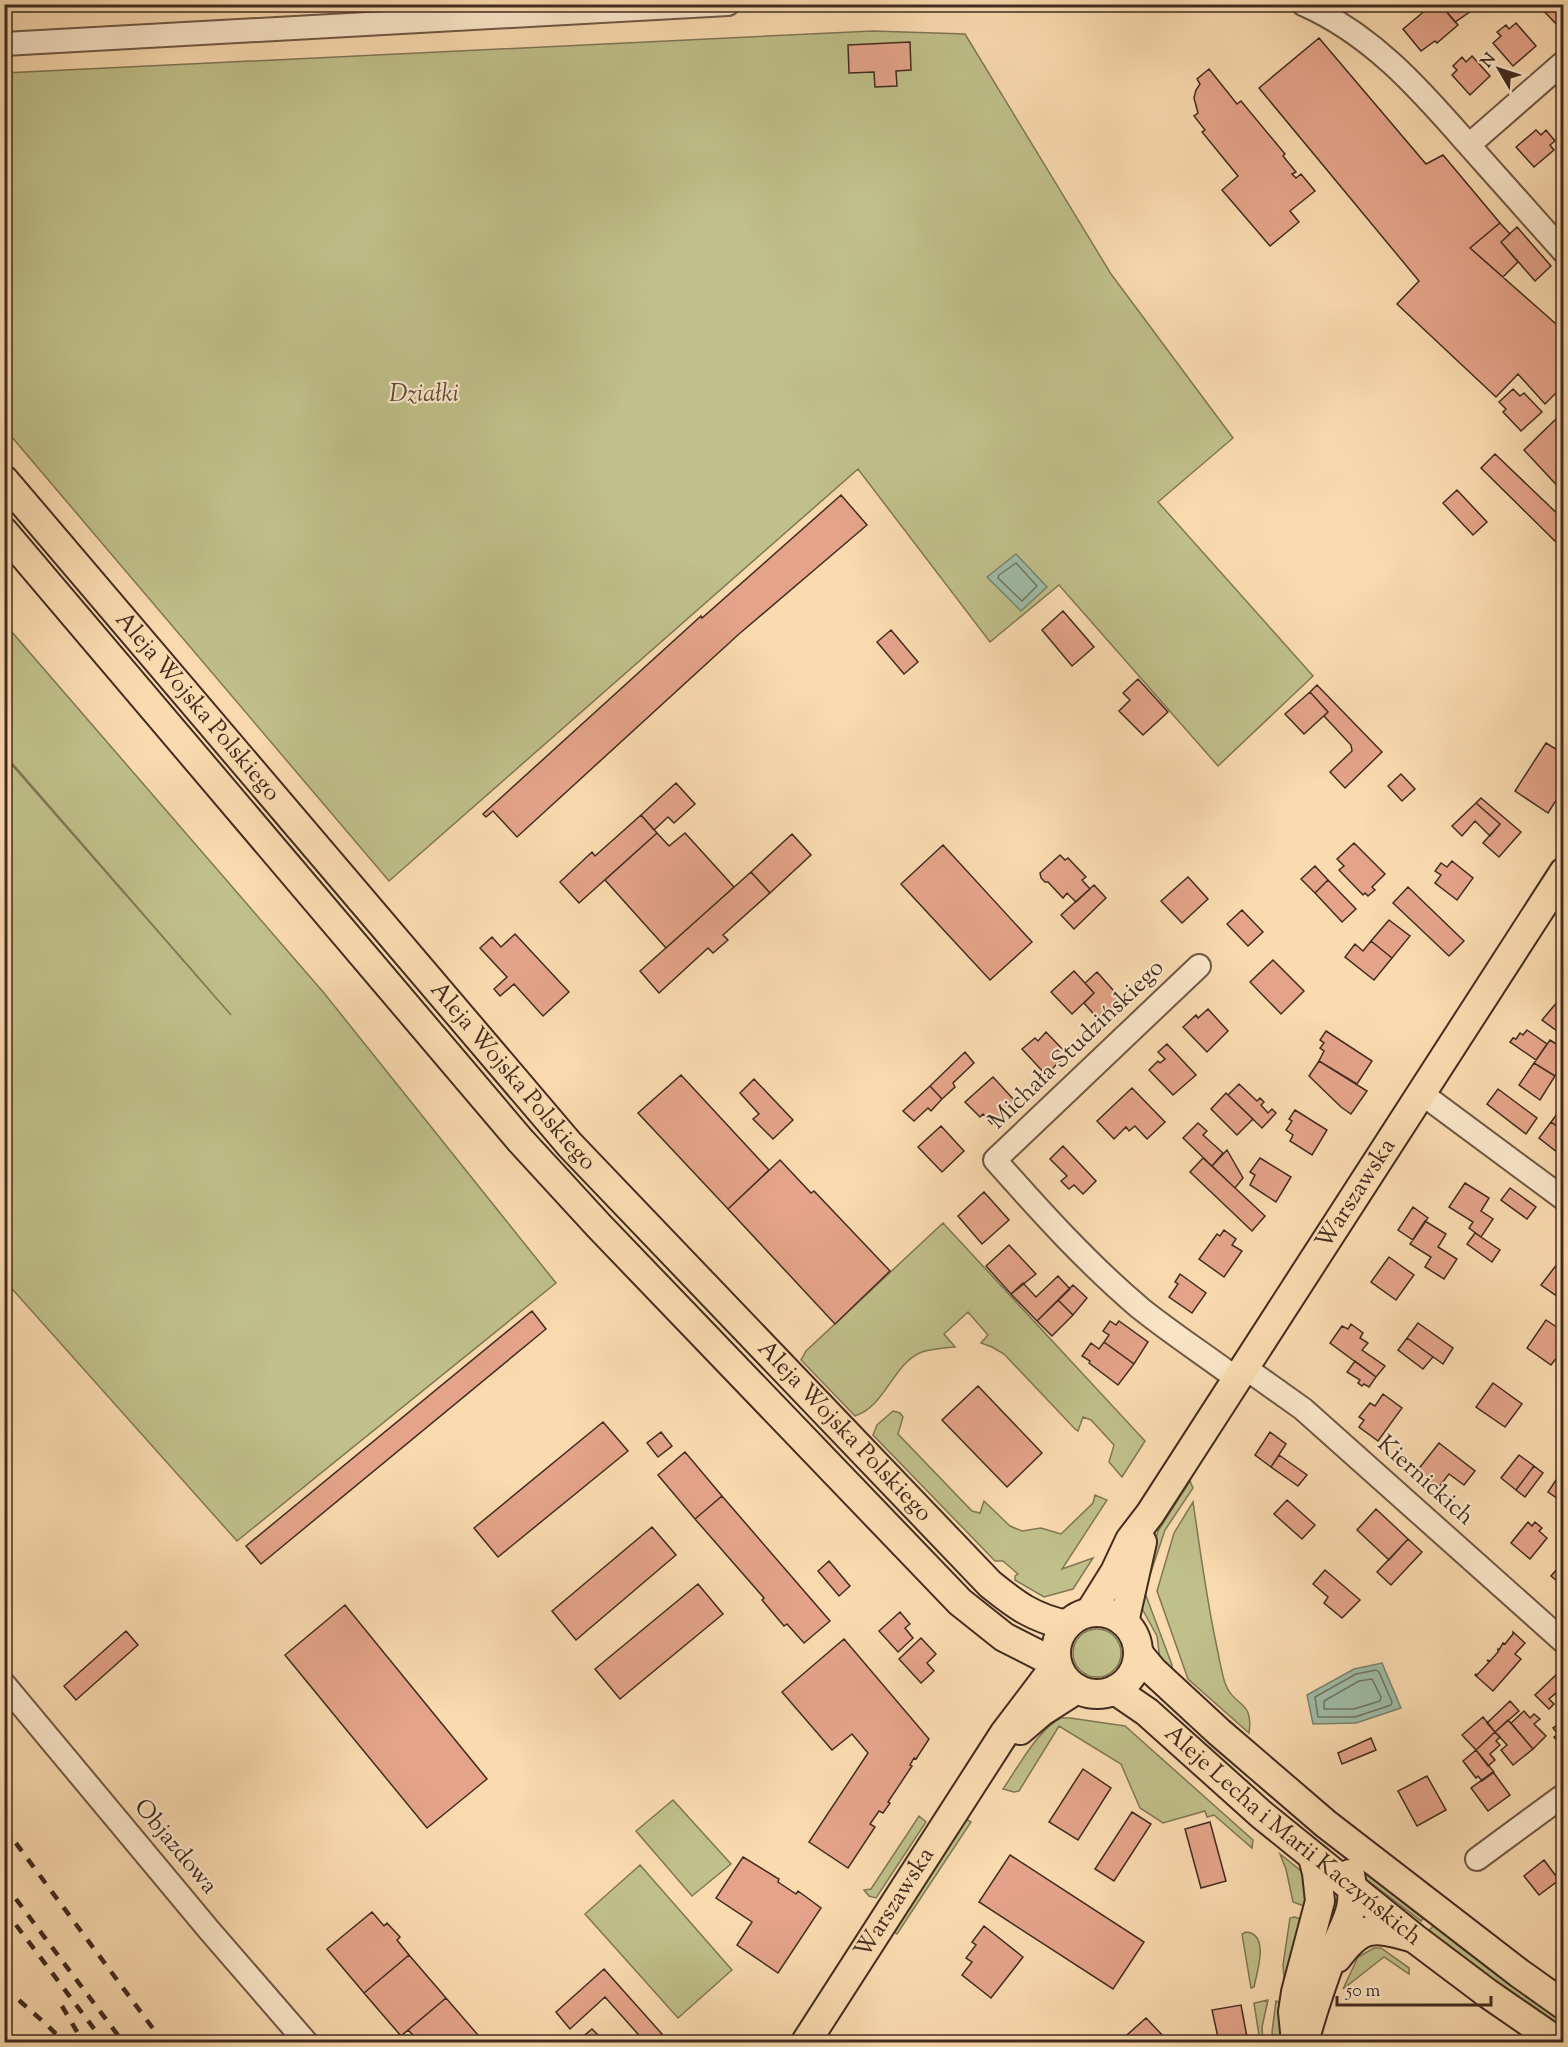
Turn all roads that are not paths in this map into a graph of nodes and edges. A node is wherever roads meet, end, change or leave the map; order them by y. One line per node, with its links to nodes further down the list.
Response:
1 (728, 4): 3 (street)
2 (1303, 4): 5 (street)
3 (4, 44)
4 (1563, 62): 5 (street)
5 (1469, 145): 6 (street)
6 (1563, 252)
7 (4, 480): 15 (main road, Aleja Wojska Polskiego)
8 (4, 532): 19 (main road, Aleja Wojska Polskiego)
9 (1563, 872): 11 (main road, Warszawska)
10 (1198, 966): 13 (street, Michała Studzińskiego)
11 (1421, 1094): 12 (street); 13 (main road, Warszawska)
12 (1563, 1199)
13 (1241, 1373): 14 (main road, Warszawska); 17 (street, Kiernickich)
14 (1150, 1514): 15 (main road, Warszawska); 16 (main road, Warszawska)
15 (1078, 1618): 16 (main road); 19 (main road)
16 (1124, 1622): 18 (main road)
17 (1563, 1642)
18 (1138, 1653): 22 (main road); 25 (main road, Aleje Lecha i Marii Kaczyńskich)
19 (1057, 1664): 21 (main road); 23 (main road, Warszawska)
20 (4, 1684): 32 (street, Objazdowa)
21 (1077, 1689): 22 (main road); 23 (main road, Warszawska)
22 (1115, 1690): 26 (main road, Aleje Lecha i Marii Kaczyńskich)
23 (986, 1763): 33 (main road, Warszawska)
24 (1563, 1795): 27 (street)
25 (1326, 1824): 28 (main road); 31 (main road, Aleje Lecha i Marii Kaczyńskich)
26 (1313, 1857): 28 (main road, Aleje Lecha i Marii Kaczyńskich); 34 (main road)
27 (1478, 1859)
28 (1353, 1887): 29 (main road, Aleje Lecha i Marii Kaczyńskich); 30 (main road)
29 (1414, 1938): 30 (main road); 36 (main road, Aleje Lecha i Marii Kaczyńskich)
30 (1327, 1971): 35 (main road)
31 (1563, 2005)
32 (306, 2043)
33 (806, 2043)
34 (1296, 2043)
35 (1304, 2043)
36 (1558, 2043)

